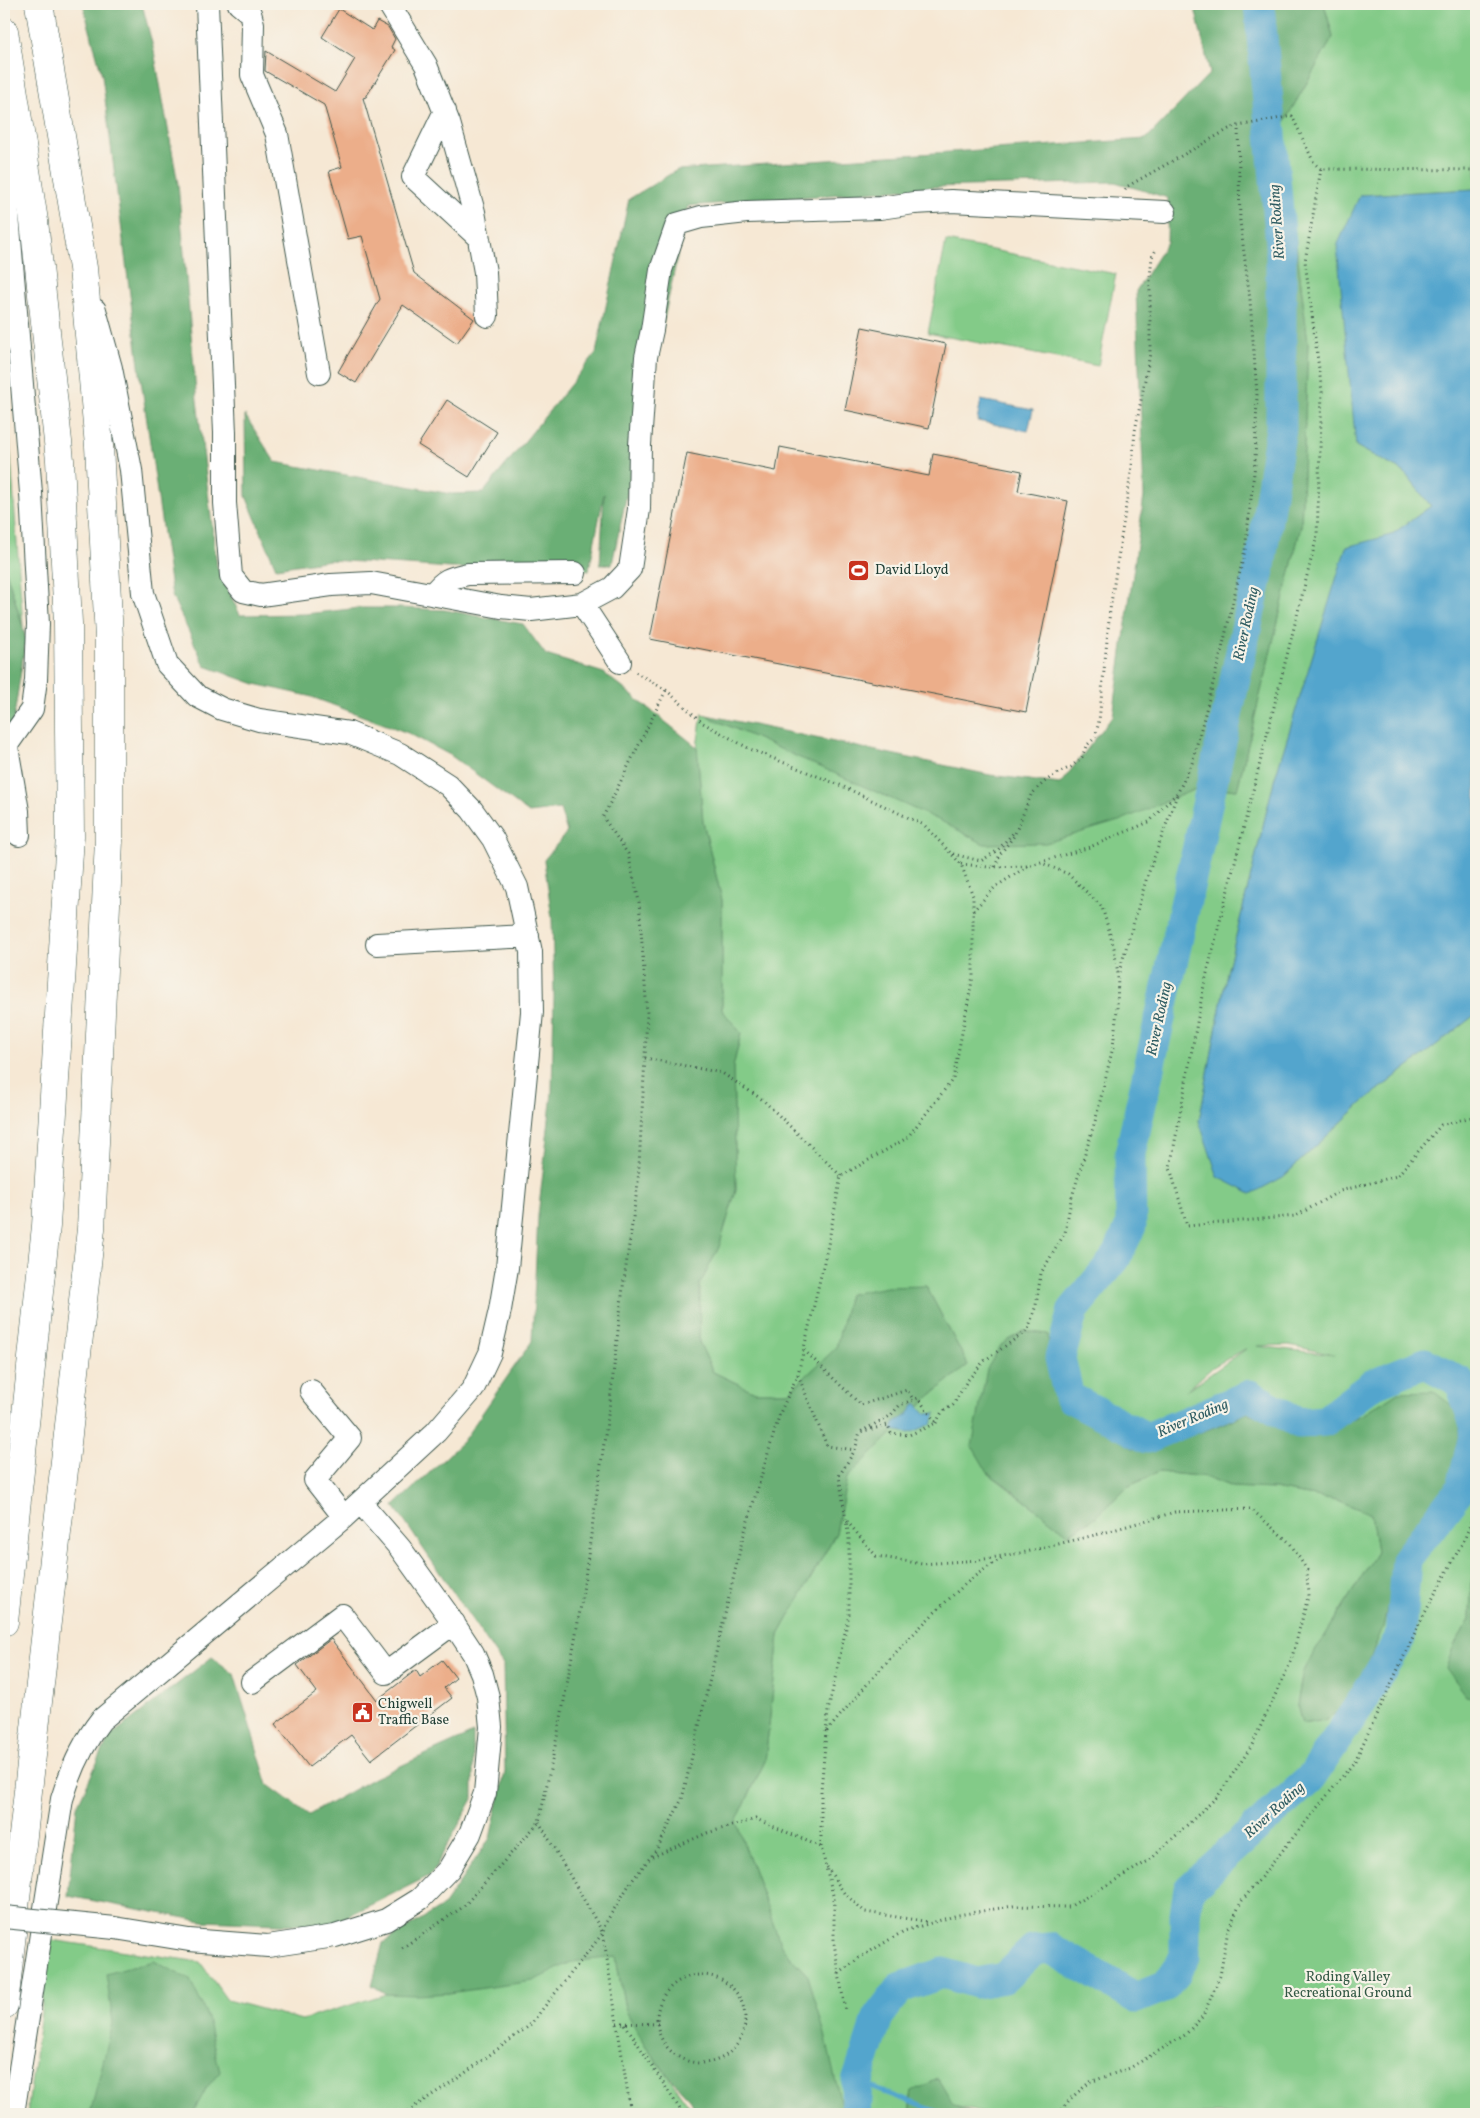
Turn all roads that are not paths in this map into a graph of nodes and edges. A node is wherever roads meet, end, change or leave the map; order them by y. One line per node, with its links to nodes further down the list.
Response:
1 (39, 4): 10 (highway)
2 (207, 4): 14 (street)
3 (239, 4): 12 (street)
4 (389, 4): 6 (street)
5 (4, 31): 23 (highway)
6 (444, 111): 9 (street); 9 (street)
7 (4, 168): 17 (street)
8 (1165, 212): 15 (street)
9 (478, 237): 11 (street)
10 (83, 268): 19 (street); 27 (highway)
11 (487, 316)
12 (319, 373)
13 (575, 573): 14 (street)
14 (433, 594): 15 (street)
15 (582, 604): 16 (street)
16 (620, 662)
17 (5, 748): 18 (street)
18 (19, 834)
19 (528, 936): 20 (street); 22 (street)
20 (376, 944)
21 (311, 1391): 22 (street)
22 (352, 1510): 24 (street); 28 (street)
23 (4, 1622)
24 (454, 1623): 25 (street); 26 (street, bridge)
25 (252, 1682)
26 (4, 1916)
27 (4, 2005)
28 (13, 2114)

